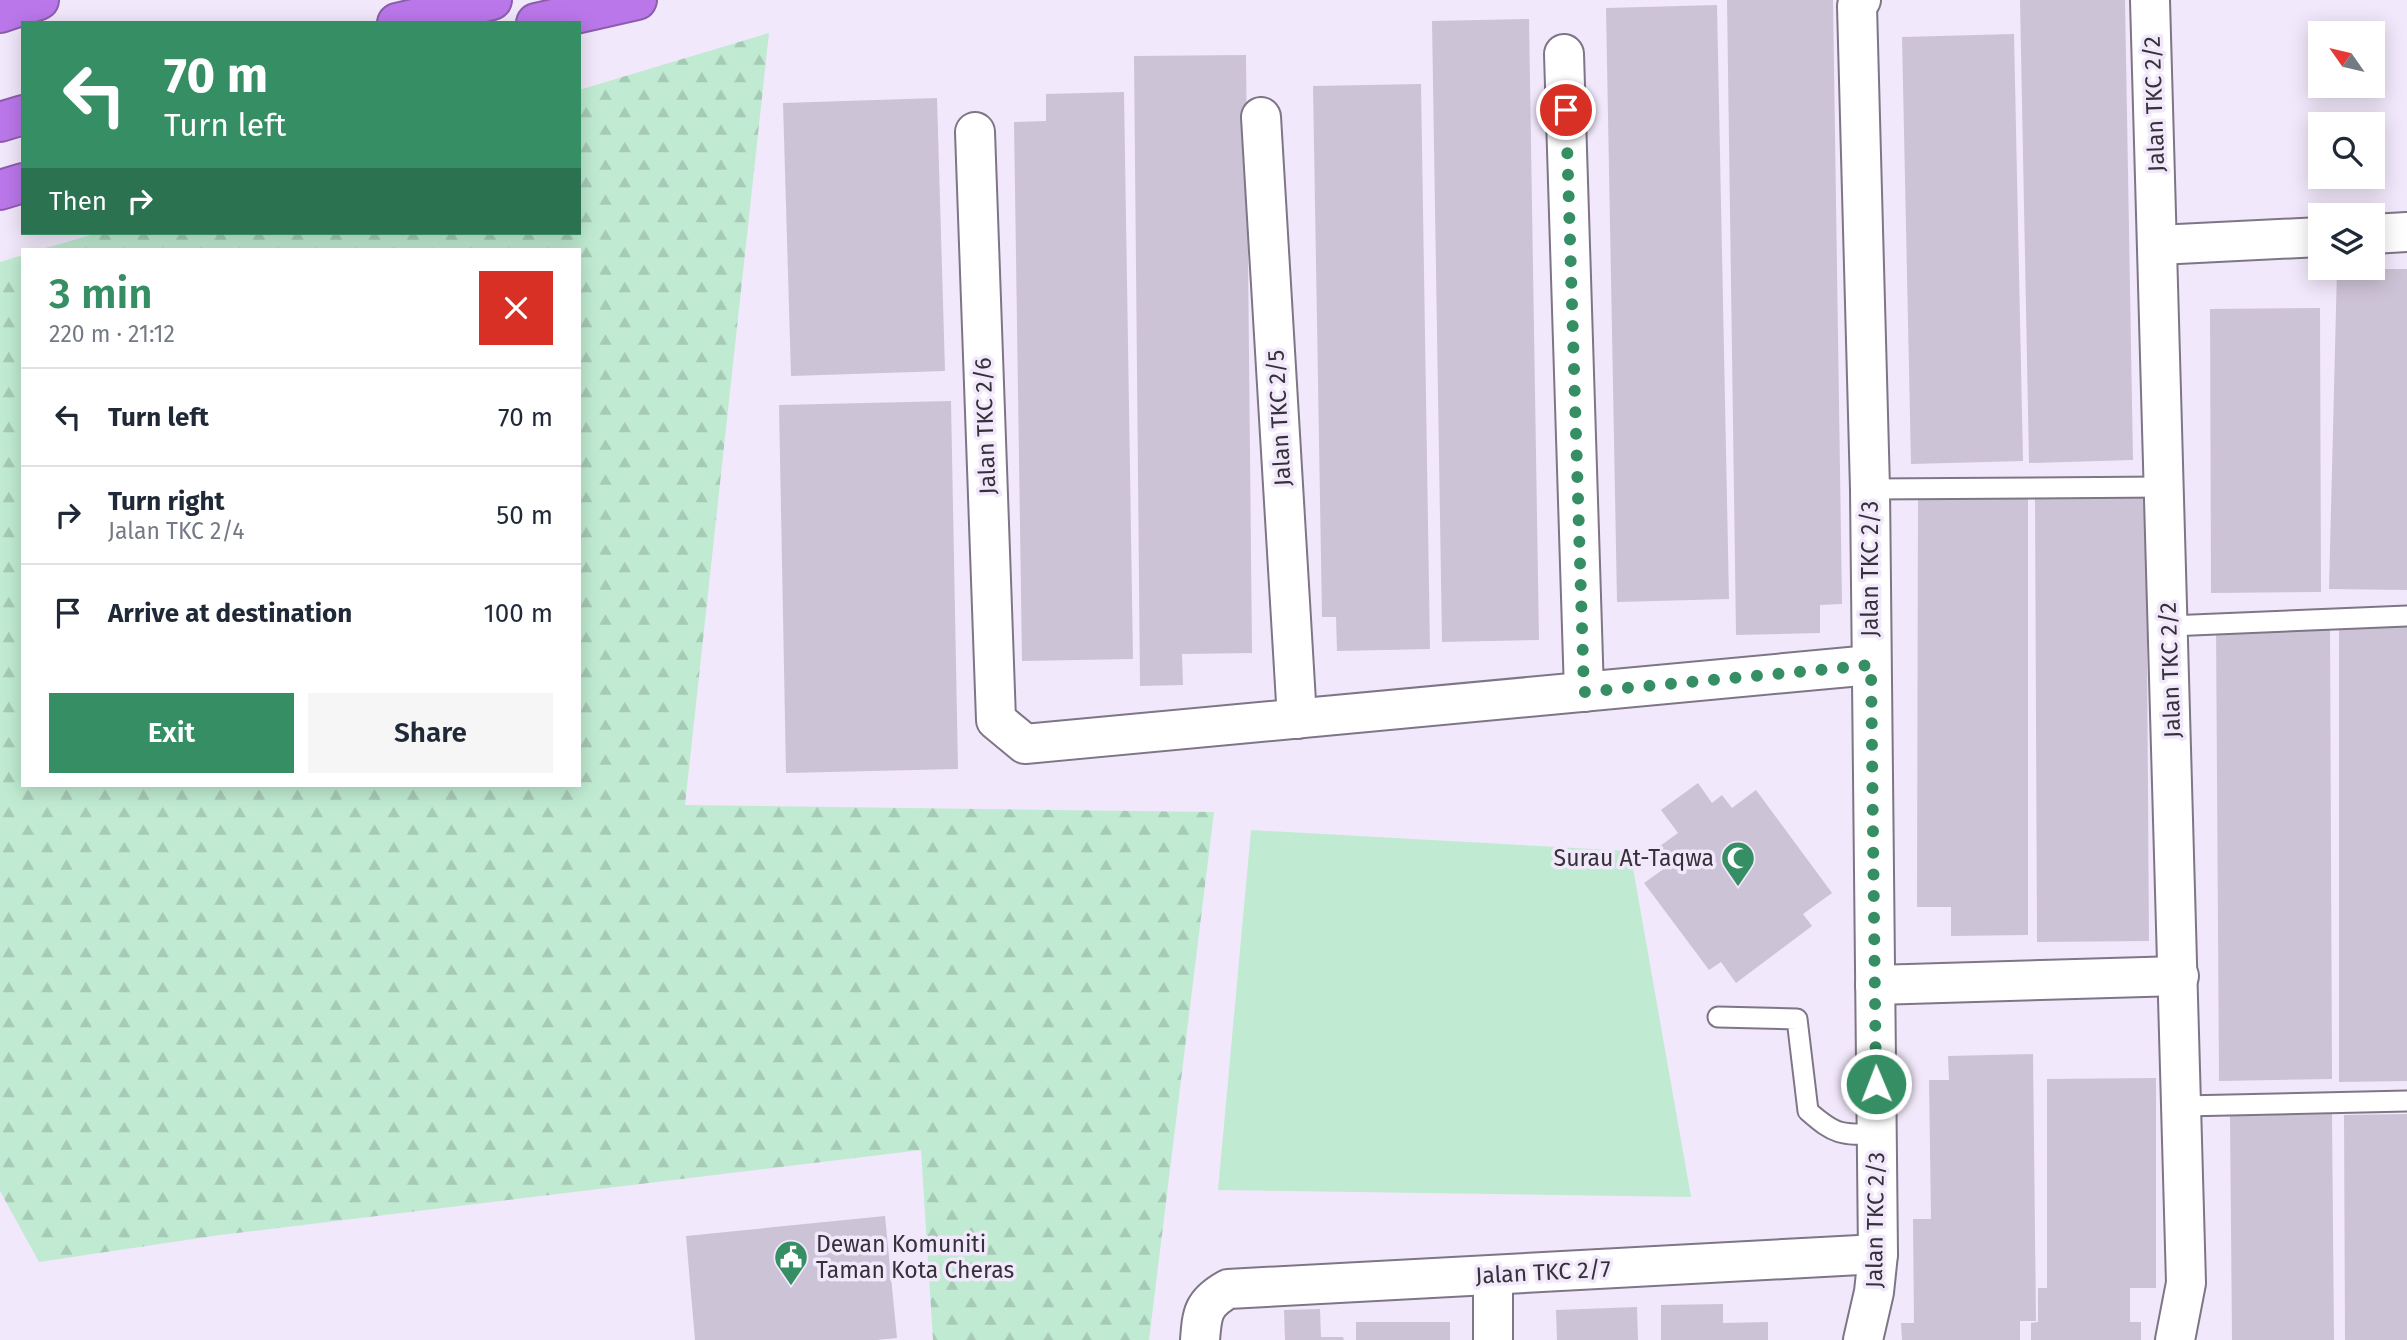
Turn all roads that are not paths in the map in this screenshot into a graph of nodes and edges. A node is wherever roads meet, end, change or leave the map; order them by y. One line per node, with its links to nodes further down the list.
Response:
1 (40, 0): 6 (highway)
2 (492, 0): 7 (highway)
3 (637, 0): 8 (highway)
4 (2150, 0): 19 (street, Jalan TKC 2/2)
5 (1859, 3): 21 (street, Jalan TKC 2/3)
6 (0, 13)
7 (405, 21)
8 (545, 21)
9 (1564, 54): 25 (street)
10 (21, 116): 12 (highway)
11 (1261, 117): 26 (street, Jalan TKC 2/5)
12 (0, 122)
13 (975, 132): 26 (street, Jalan TKC 2/6)
14 (21, 184): 15 (highway)
15 (0, 190)
16 (2407, 232): 17 (street)
17 (2385, 233)
18 (2308, 238): 19 (street)
19 (2158, 245): 20 (street, Jalan TKC 2/2)
20 (2164, 487): 21 (lane); 23 (street, Jalan TKC 2/2)
21 (1870, 489): 24 (street, Jalan TKC 2/3)
22 (2407, 616): 23 (lane)
23 (2169, 626): 27 (street, Jalan TKC 2/2)
24 (1871, 665): 25 (street); 28 (street, Jalan TKC 2/3)
25 (1584, 692): 26 (street)
26 (1297, 719)
27 (2179, 976): 28 (street); 31 (street, Jalan TKC 2/2)
28 (1875, 985): 32 (street, Jalan TKC 2/3)
29 (1717, 1017): 32 (lane)
30 (2407, 1101): 31 (lane)
31 (2183, 1106): 38 (street, Jalan TKC 2/2)
32 (1877, 1134): 33 (street, Jalan TKC 2/3)
33 (1878, 1254): 34 (street, Jalan TKC 2/7); 37 (street, Jalan TKC 2/3)
34 (1493, 1275): 35 (street, Jalan TKC 2/7); 36 (street)
35 (1200, 1340)
36 (1493, 1340)
37 (1863, 1340)
38 (2175, 1340)

